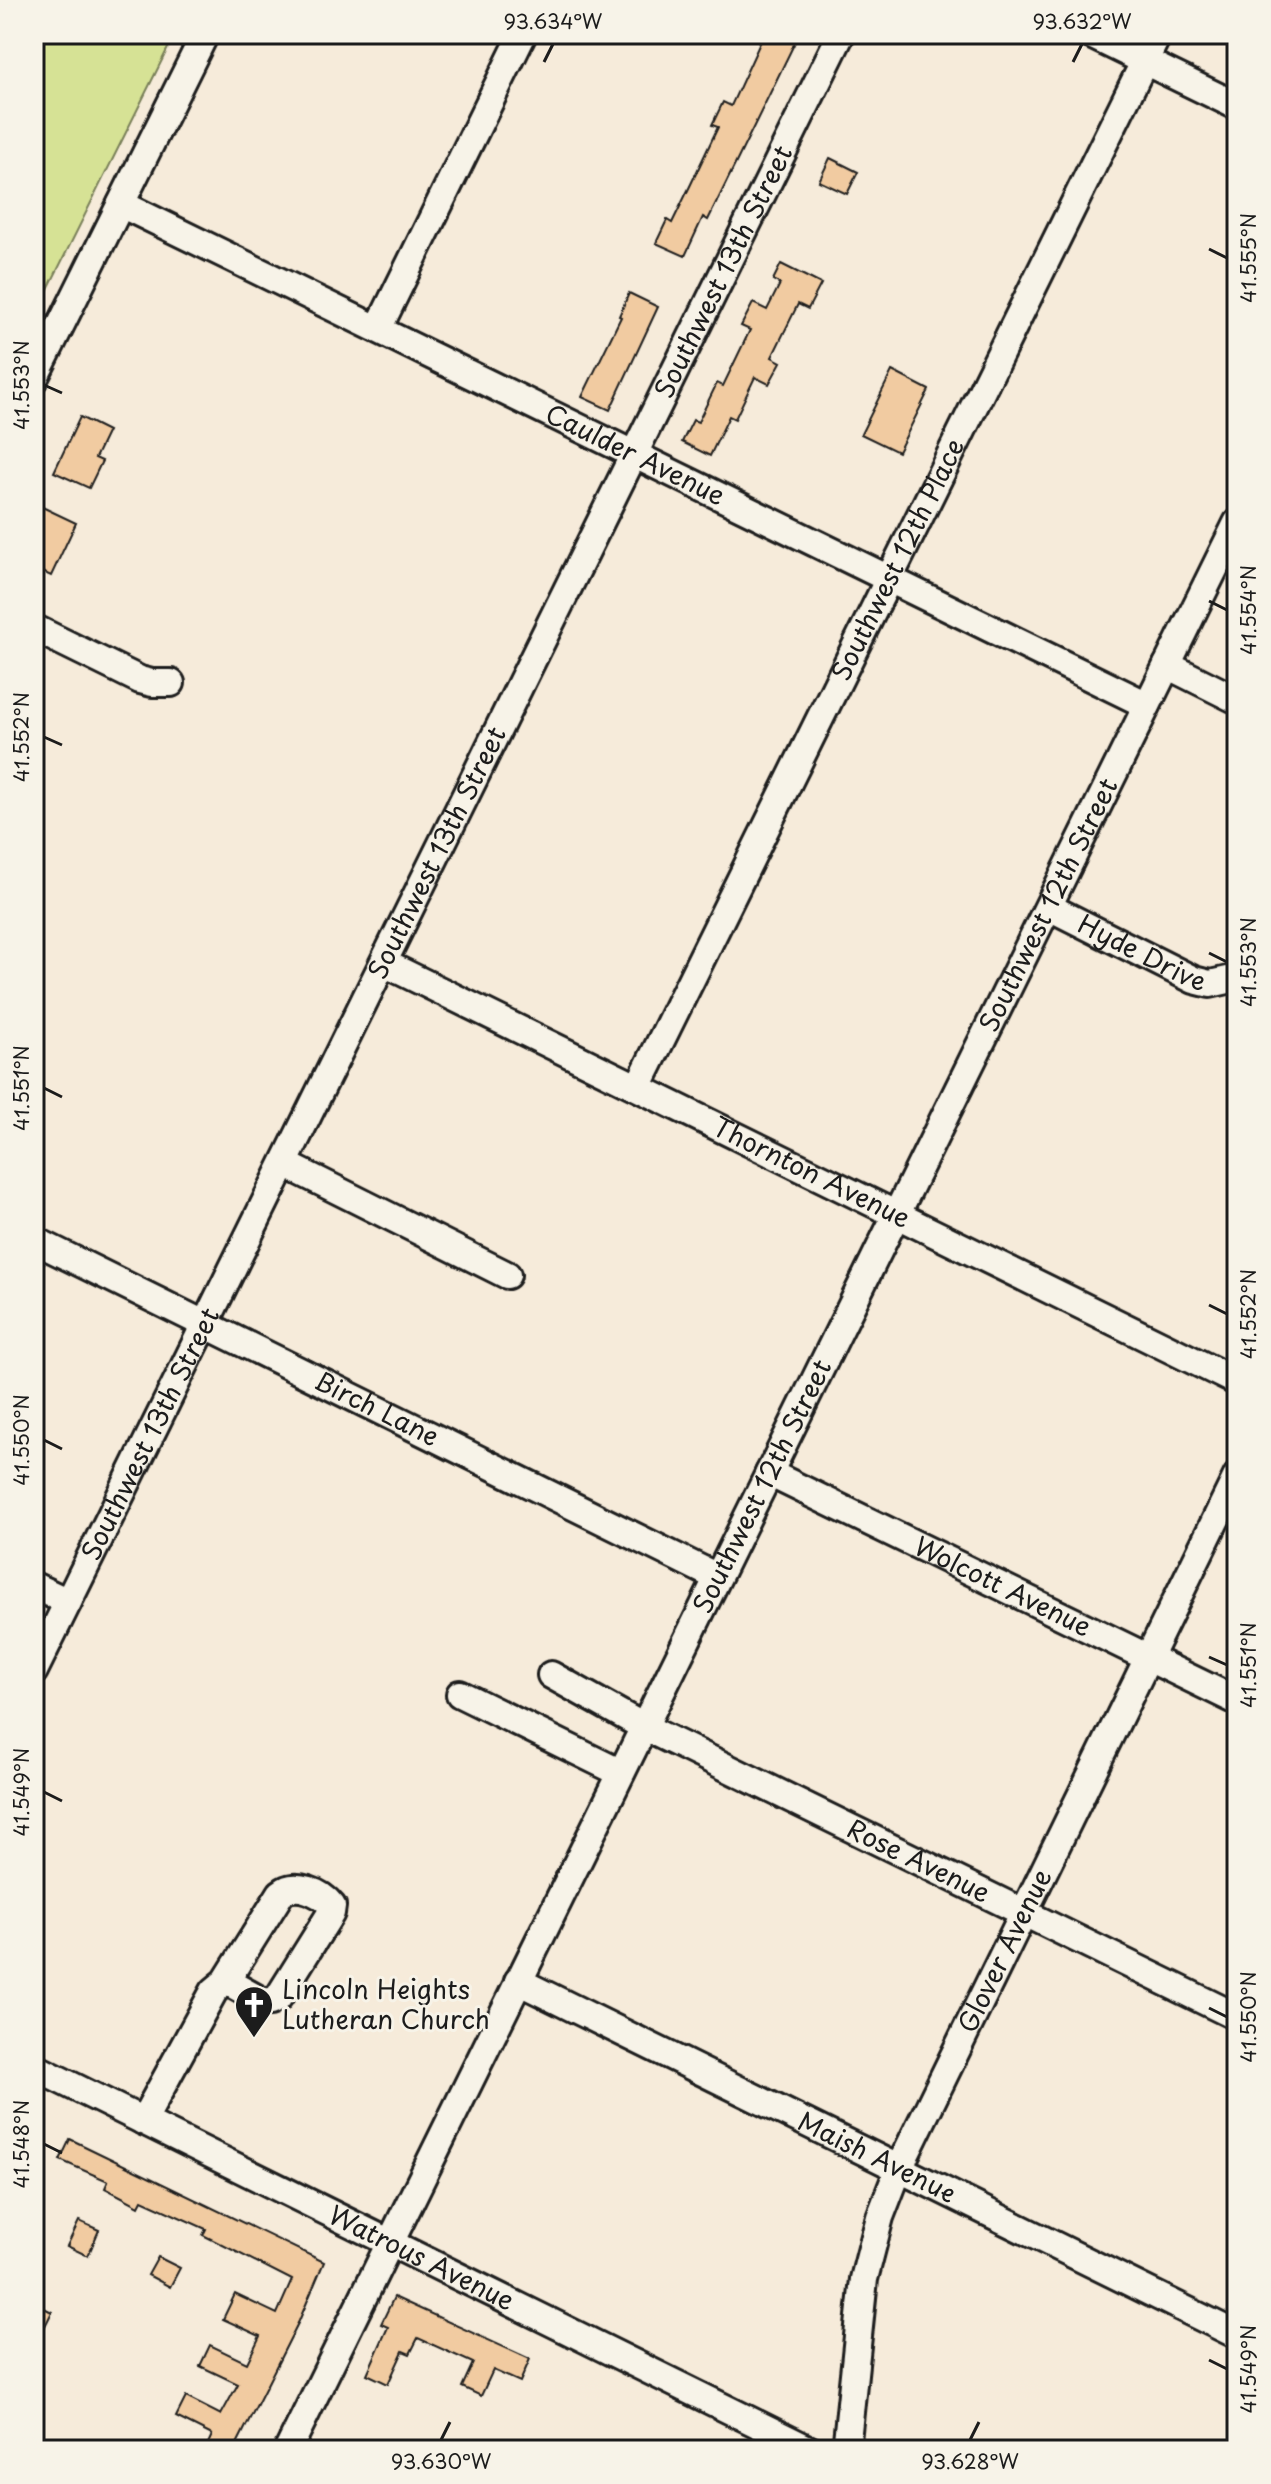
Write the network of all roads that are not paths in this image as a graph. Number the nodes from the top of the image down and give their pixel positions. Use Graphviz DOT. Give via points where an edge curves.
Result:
graph roads {
  1 [pos="205,34"];
  2 [pos="523,34"];
  3 [pos="841,34"];
  4 [pos="1089,34"];
  5 [pos="1158,34"];
  6 [pos="1145,61"];
  7 [pos="1237,106"];
  8 [pos="121,204"];
  9 [pos="378,329"];
  10 [pos="34,379"];
  11 [pos="634,454"];
  12 [pos="1237,523"];
  13 [pos="891,580"];
  14 [pos="34,628"];
  15 [pos="1167,665"];
  16 [pos="171,683"];
  17 [pos="1237,700"];
  18 [pos="1147,705"];
  19 [pos="1049,907"];
  20 [pos="384,963"];
  21 [pos="1237,978"];
  22 [pos="638,1087"];
  23 [pos="285,1164"];
  24 [pos="897,1214"];
  25 [pos="34,1240"];
  26 [pos="507,1275"];
  27 [pos="205,1326"];
  28 [pos="1237,1382"];
  29 [pos="769,1473"];
  30 [pos="1237,1476"];
  31 [pos="717,1577"];
  32 [pos="34,1586"];
  33 [pos="68,1602"];
  34 [pos="1150,1658"];
  35 [pos="34,1671"];
  36 [pos="551,1675"];
  37 [pos="460,1694"];
  38 [pos="1237,1701"];
  39 [pos="644,1727"];
  40 [pos="621,1773"];
  41 [pos="1024,1914"];
  42 [pos="226,1981"];
  43 [pos="518,1981"];
  44 [pos="1237,2017"];
  45 [pos="34,2067"];
  46 [pos="143,2121"];
  47 [pos="899,2168"];
  48 [pos="389,2243"];
  49 [pos="1237,2335"];
  50 [pos="288,2450"];
  51 [pos="810,2450"];
  52 [pos="846,2450"];
  1 -- 8 [label="street"];
  2 -- 9 [label="street"];
  3 -- 11 [label="street, Southwest 13th Street"];
  4 -- 6 [label="street"];
  5 -- 6 [label="street, Southwest 12th Place"];
  6 -- 7 [label="street"];
  6 -- 13 [label="street, Southwest 12th Place"];
  8 -- 9 [label="street, Caulder Avenue"];
  8 -- 10 [label="street"];
  9 -- 11 [label="street, Caulder Avenue"];
  11 -- 13 [label="street, Caulder Avenue"];
  11 -- 20 [label="street, Southwest 13th Street"];
  12 -- 15 [label="street, Southwest 12th Street"];
  13 -- 18 [label="street, Caulder Avenue"];
  13 -- 22 [label="street, Southwest 12th Place"];
  14 -- 16 [label="street" via="140,680"];
  15 -- 17 [label="street"];
  15 -- 18 [label="street, Southwest 12th Street"];
  18 -- 19 [label="street, Southwest 12th Street"];
  19 -- 21 [label="street, Hyde Drive" via="1194,980 1210,984"];
  19 -- 24 [label="street, Southwest 12th Street"];
  20 -- 22 [label="street, Thornton Avenue"];
  20 -- 23 [label="street, Southwest 13th Street"];
  22 -- 24 [label="street, Thornton Avenue"];
  23 -- 26 [label="street"];
  23 -- 27 [label="street, Southwest 13th Street"];
  24 -- 28 [label="street, Thornton Avenue"];
  24 -- 29 [label="street, Southwest 12th Street"];
  25 -- 27 [label="street, Birch Lane"];
  27 -- 31 [label="street, Birch Lane"];
  27 -- 33 [label="street, Southwest 13th Street"];
  29 -- 31 [label="street, Southwest 12th Street"];
  29 -- 34 [label="street, Wolcott Avenue"];
  30 -- 34 [label="street, Glover Avenue"];
  31 -- 39 [label="street, Southwest 12th Street"];
  32 -- 33 [label="street"];
  33 -- 35 [label="street, Southwest 13th Street"];
  34 -- 38 [label="street, Wolcott Avenue"];
  34 -- 41 [label="street, Glover Avenue"];
  36 -- 39 [label="street, Rose Avenue"];
  37 -- 40 [label="street"];
  39 -- 40 [label="street, Southwest 12th Street"];
  39 -- 41 [label="street, Rose Avenue"];
  40 -- 43 [label="street, Southwest 12th Street"];
  41 -- 44 [label="street, Rose Avenue"];
  41 -- 47 [label="street, Glover Avenue"];
  42 -- 42 [label="street" via="288,1887 297,1886 332,1906 278,1998 260,2000"];
  42 -- 46 [label="street" via="214,1991"];
  43 -- 47 [label="street, Maish Avenue"];
  43 -- 48 [label="street, Southwest 12th Street"];
  45 -- 46 [label="street, Watrous Avenue"];
  46 -- 48 [label="street, Watrous Avenue"];
  47 -- 49 [label="street, Maish Avenue"];
  47 -- 52 [label="street, Glover Avenue" via="864,2279"];
  48 -- 50 [label="street, Southwest 12th Street"];
  48 -- 51 [label="street, Watrous Avenue"];
}
